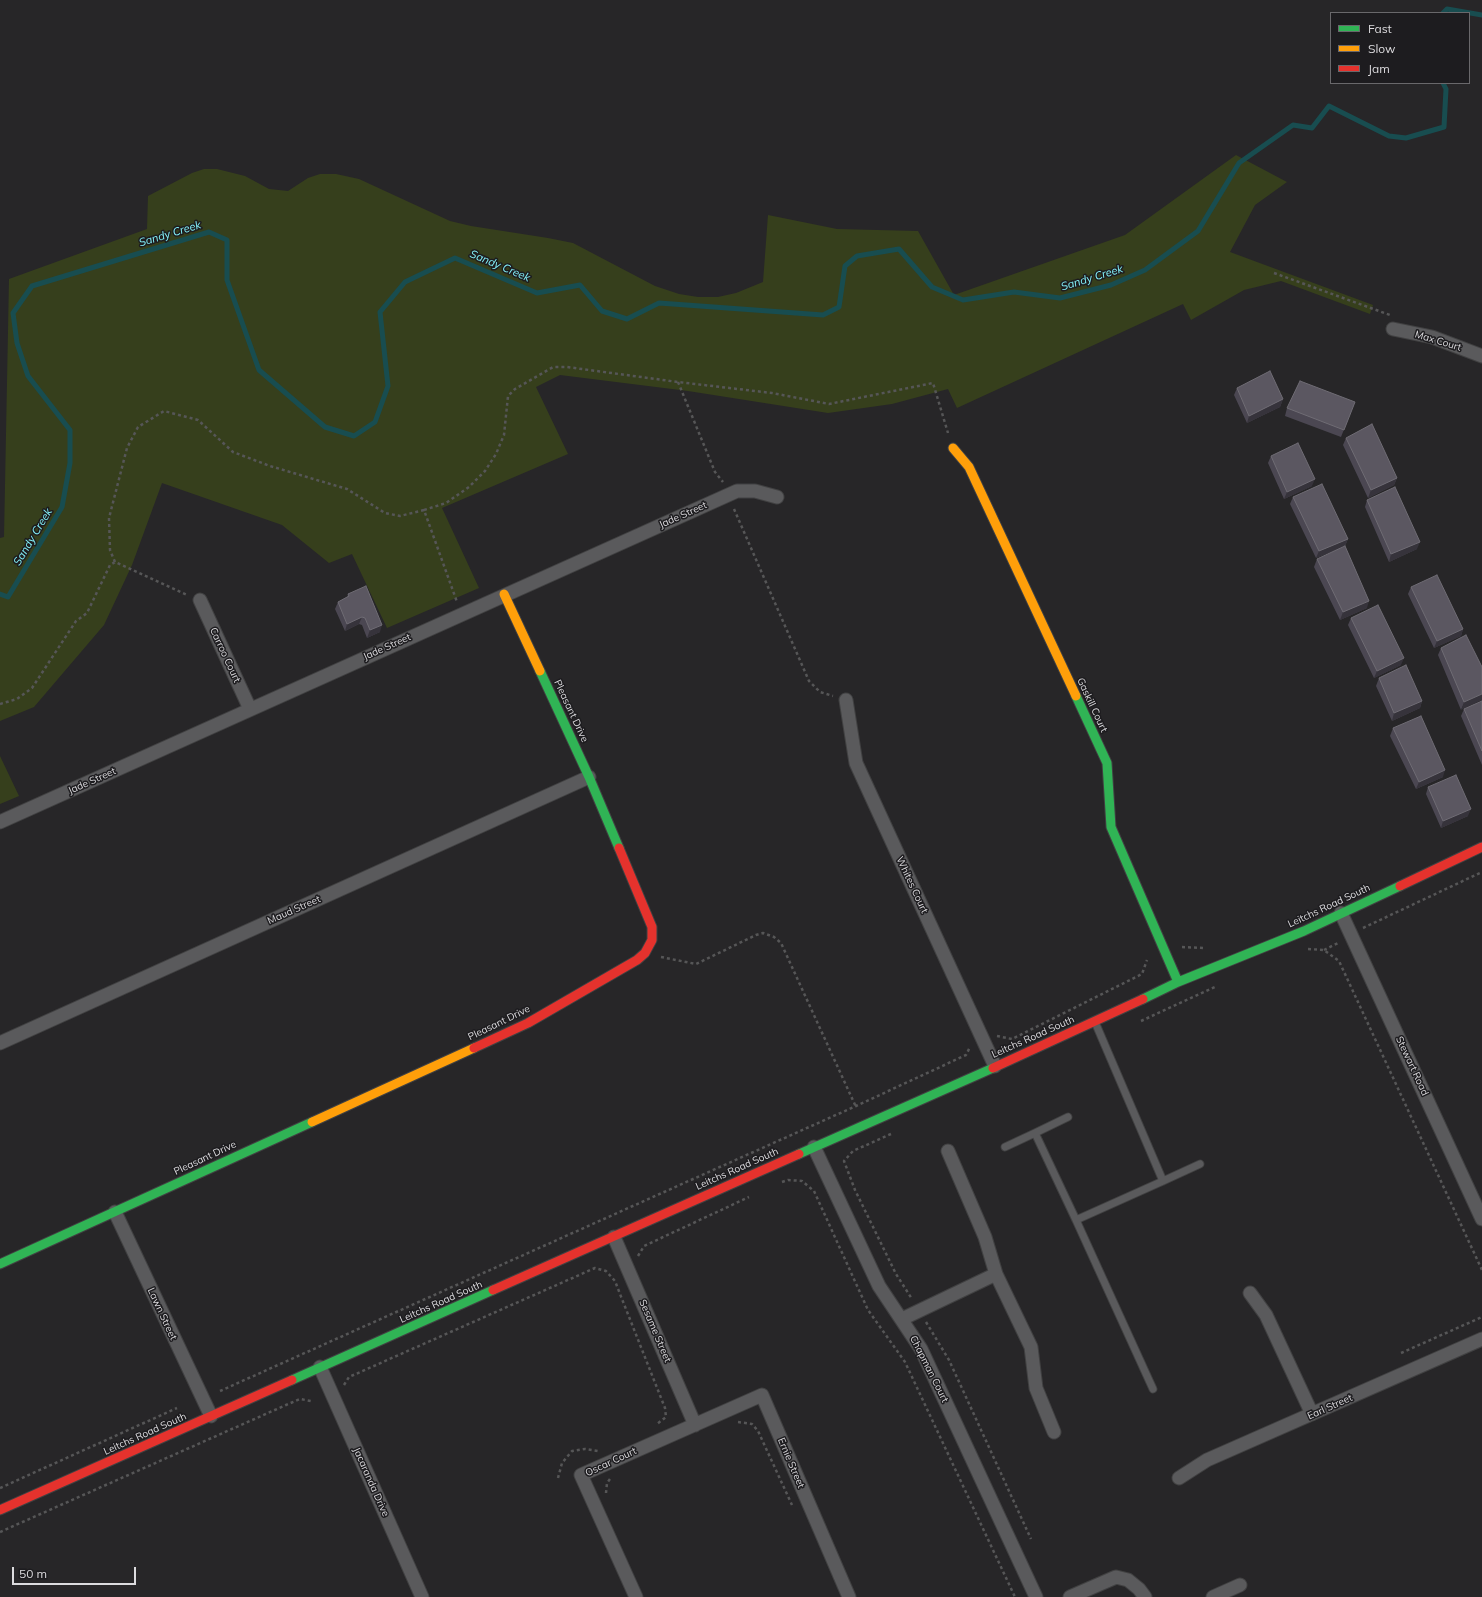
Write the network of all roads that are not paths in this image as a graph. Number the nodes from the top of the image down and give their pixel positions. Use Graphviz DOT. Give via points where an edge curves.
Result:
graph roads {
  1 [pos="1393,329"];
  2 [pos="1482,356"];
  3 [pos="953,448"];
  4 [pos="777,497"];
  5 [pos="504,594"];
  6 [pos="200,600"];
  7 [pos="846,700"];
  8 [pos="250,709"];
  9 [pos="589,778"];
  10 [pos="0,822"];
  11 [pos="1482,847"];
  12 [pos="1341,913"];
  13 [pos="1178,982"];
  14 [pos="1095,1022"];
  15 [pos="0,1043"];
  16 [pos="995,1066"];
  17 [pos="1068,1117"];
  18 [pos="1035,1133"];
  19 [pos="814,1147"];
  20 [pos="1005,1147"];
  21 [pos="948,1151"];
  22 [pos="1200,1164"];
  23 [pos="1162,1181"];
  24 [pos="114,1212"];
  25 [pos="1482,1219"];
  26 [pos="1076,1220"];
  27 [pos="614,1237"];
  28 [pos="0,1264"];
  29 [pos="996,1274"];
  30 [pos="1250,1293"];
  31 [pos="902,1319"];
  32 [pos="1482,1339"];
  33 [pos="320,1367"];
  34 [pos="1153,1389"];
  35 [pos="1312,1414"];
  36 [pos="211,1416"];
  37 [pos="695,1425"];
  38 [pos="1054,1432"];
  39 [pos="1179,1478"];
  40 [pos="0,1510"];
  41 [pos="1240,1584"];
  42 [pos="422,1597"];
  43 [pos="636,1597"];
  44 [pos="849,1597"];
  45 [pos="1036,1597"];
  46 [pos="1070,1597"];
  47 [pos="1145,1597"];
  48 [pos="1213,1597"];
  1 -- 2 [label="street, Max Court" via="1432,337"];
  3 -- 13 [label="street, Gaskill Court" via="969,467 1107,763 1111,827"];
  4 -- 5 [label="street, Jade Street" via="755,491 737,491"];
  5 -- 8 [label="street, Jade Street"];
  5 -- 9 [label="street, Pleasant Drive"];
  6 -- 8 [label="street, Carroo Court"];
  7 -- 16 [label="street, Whites Court" via="856,763"];
  8 -- 10 [label="street, Jade Street"];
  9 -- 15 [label="street, Maud Street"];
  9 -- 24 [label="street, Pleasant Drive" via="652,928 652,940 645,953 528,1023"];
  11 -- 12 [label="street, Leitchs Road South"];
  12 -- 13 [label="street, Leitchs Road South" via="1304,931"];
  12 -- 25 [label="street, Stewart Road"];
  13 -- 14 [label="street, Leitchs Road South"];
  14 -- 16 [label="street, Leitchs Road South"];
  14 -- 23 [label="lane"];
  16 -- 19 [label="street, Leitchs Road South"];
  17 -- 18 [label="lane"];
  18 -- 20 [label="lane"];
  18 -- 26 [label="lane"];
  19 -- 27 [label="street, Leitchs Road South"];
  19 -- 31 [label="street, Chapman Court" via="879,1286"];
  21 -- 29 [label="street" via="985,1237"];
  22 -- 23 [label="lane"];
  23 -- 26 [label="lane"];
  24 -- 28 [label="street, Pleasant Drive"];
  24 -- 36 [label="street, Lawn Street"];
  26 -- 34 [label="lane"];
  27 -- 33 [label="street, Leitchs Road South"];
  27 -- 37 [label="street, Sesame Street"];
  29 -- 31 [label="street"];
  29 -- 38 [label="street" via="1030,1347 1036,1388"];
  30 -- 35 [label="street" via="1266,1315"];
  31 -- 45 [label="street, Chapman Court" via="921,1349"];
  32 -- 35 [label="street, Earl Street"];
  33 -- 36 [label="street, Leitchs Road South"];
  33 -- 42 [label="street, Jacaranda Drive"];
  35 -- 39 [label="street, Earl Street" via="1207,1460"];
  36 -- 40 [label="street, Leitchs Road South"];
  37 -- 43 [label="street, Oscar Court" via="581,1475"];
  37 -- 44 [label="street, Ernie Street" via="762,1395"];
  41 -- 48 [label="street"];
  46 -- 47 [label="street" via="1116,1577 1128,1580"];
}
